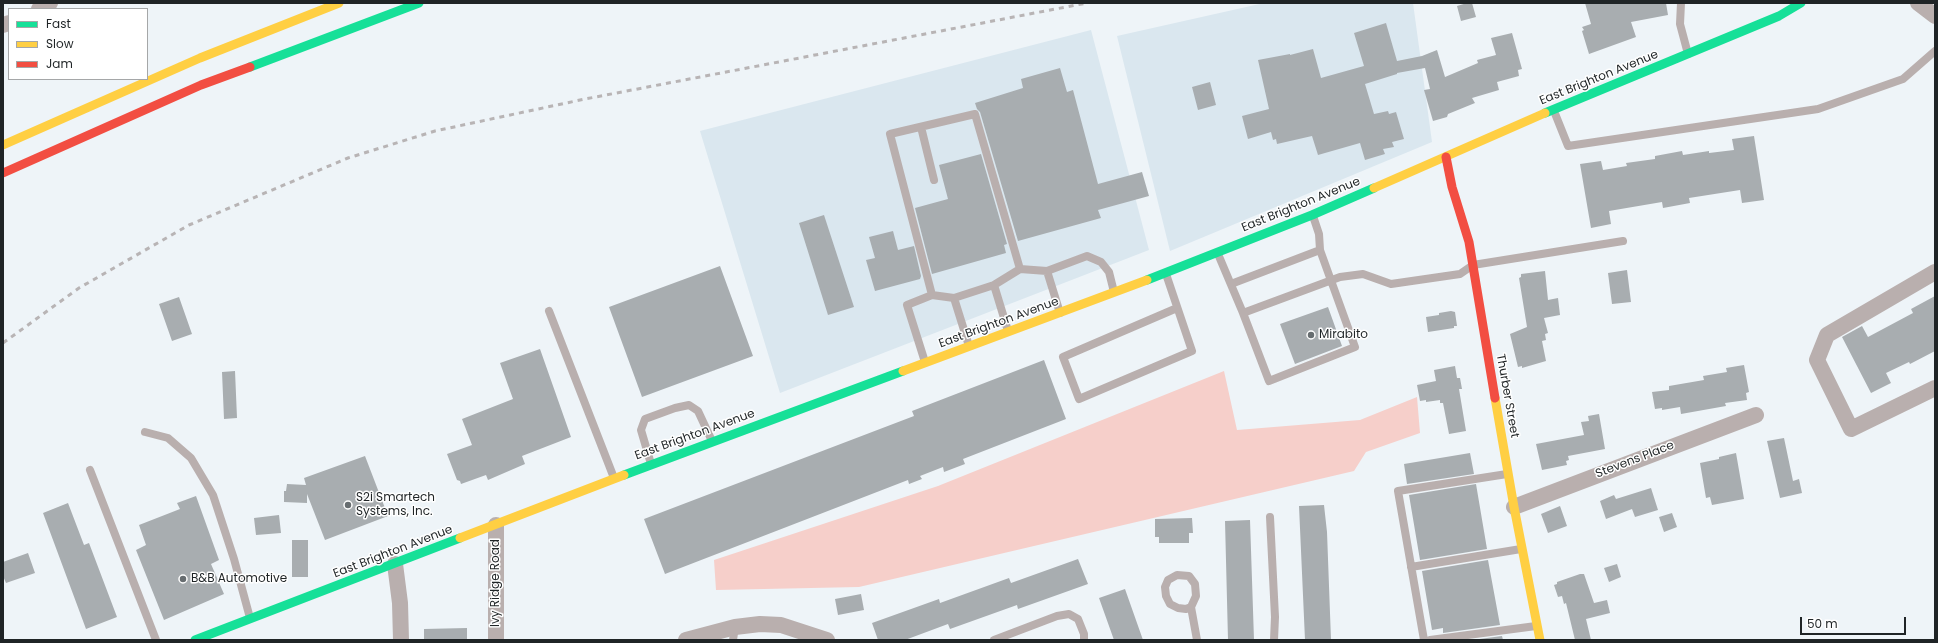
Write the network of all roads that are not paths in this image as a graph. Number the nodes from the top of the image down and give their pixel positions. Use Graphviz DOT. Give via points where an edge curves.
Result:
graph roads {
  1 [pos="50,3"];
  2 [pos="339,3"];
  3 [pos="419,3"];
  4 [pos="1680,3"];
  5 [pos="1801,3"];
  6 [pos="1918,3"];
  7 [pos="41,8"];
  8 [pos="1935,16"];
  9 [pos="1935,51"];
  10 [pos="1688,54"];
  11 [pos="1553,110"];
  12 [pos="47,126"];
  13 [pos="921,127"];
  14 [pos="3,137"];
  15 [pos="3,145"];
  16 [pos="1446,157"];
  17 [pos="3,173"];
  18 [pos="934,180"];
  19 [pos="1312,215"];
  20 [pos="1623,241"];
  21 [pos="1320,250"];
  22 [pos="1217,252"];
  23 [pos="1473,266"];
  24 [pos="1020,269"];
  25 [pos="1047,272"];
  26 [pos="1935,272"];
  27 [pos="1165,273"];
  28 [pos="1331,280"];
  29 [pos="1231,284"];
  30 [pos="994,285"];
  31 [pos="1115,293"];
  32 [pos="1268,294"];
  33 [pos="932,295"];
  34 [pos="954,298"];
  35 [pos="1272,302"];
  36 [pos="1177,308"];
  37 [pos="549,311"];
  38 [pos="1060,313"];
  39 [pos="1243,313"];
  40 [pos="1009,332"];
  41 [pos="969,347"];
  42 [pos="925,363"];
  43 [pos="1930,391"];
  44 [pos="1756,415"];
  45 [pos="144,432"];
  46 [pos="713,441"];
  47 [pos="651,464"];
  48 [pos="90,470"];
  49 [pos="1508,474"];
  50 [pos="614,478"];
  51 [pos="1514,507"];
  52 [pos="1270,517"];
  53 [pos="496,525"];
  54 [pos="1522,549"];
  55 [pos="395,564"];
  56 [pos="1411,567"];
  57 [pos="1191,607"];
  58 [pos="251,619"];
  59 [pos="1537,626"];
  60 [pos="734,633"];
  61 [pos="220,636"];
  62 [pos="156,640"];
  63 [pos="195,640"];
  64 [pos="400,640"];
  65 [pos="496,640"];
  66 [pos="686,640"];
  67 [pos="827,640"];
  68 [pos="994,640"];
  69 [pos="1084,640"];
  70 [pos="1197,640"];
  71 [pos="1274,640"];
  72 [pos="1424,640"];
  73 [pos="1430,640"];
  74 [pos="1540,640"];
  1 -- 7 [label="street"];
  2 -- 12 [label="main road" via="200,58"];
  3 -- 17 [label="main road" via="201,85"];
  4 -- 10 [label="lane" via="1680,24"];
  5 -- 10 [label="main road, East Brighton Avenue" via="1779,16"];
  6 -- 8 [label="street"];
  9 -- 11 [label="lane" via="1903,78 1818,108 1568,146"];
  10 -- 11 [label="main road, East Brighton Avenue"];
  11 -- 16 [label="main road, East Brighton Avenue"];
  12 -- 14 [label="main road"];
  12 -- 15 [label="main road"];
  13 -- 18 [label="lane"];
  13 -- 24 [label="lane" via="975,114"];
  13 -- 33 [label="lane" via="890,134"];
  16 -- 19 [label="main road, East Brighton Avenue"];
  16 -- 23 [label="main road, Thurber Street"];
  19 -- 21 [label="lane" via="1319,234"];
  19 -- 22 [label="main road, East Brighton Avenue"];
  20 -- 23 [label="lane"];
  21 -- 28 [label="lane"];
  21 -- 29 [label="lane" via="1295,264"];
  22 -- 27 [label="main road, East Brighton Avenue"];
  22 -- 29 [label="lane"];
  23 -- 28 [label="lane" via="1460,274 1390,284 1363,274"];
  23 -- 49 [label="main road, Thurber Street"];
  24 -- 25 [label="lane"];
  24 -- 30 [label="lane"];
  25 -- 31 [label="lane" via="1087,256 1101,262 1109,272"];
  25 -- 38 [label="lane"];
  26 -- 43 [label="street" via="1827,335 1817,360 1851,429"];
  27 -- 31 [label="main road, East Brighton Avenue"];
  27 -- 36 [label="lane"];
  28 -- 35 [label="lane" via="1285,293"];
  28 -- 39 [label="lane" via="1355,347 1269,381"];
  29 -- 39 [label="lane"];
  30 -- 34 [label="lane"];
  30 -- 40 [label="lane"];
  31 -- 38 [label="main road, East Brighton Avenue"];
  32 -- 35 [label="lane"];
  33 -- 34 [label="lane"];
  33 -- 42 [label="lane" via="907,305"];
  34 -- 41 [label="lane"];
  35 -- 39 [label="lane"];
  36 -- 36 [label="lane" via="1192,351 1079,399 1063,357"];
  37 -- 50 [label="lane"];
  38 -- 40 [label="main road, East Brighton Avenue"];
  40 -- 41 [label="main road, East Brighton Avenue"];
  41 -- 42 [label="main road, East Brighton Avenue"];
  42 -- 46 [label="main road, East Brighton Avenue"];
  44 -- 51 [label="street, Stevens Place"];
  45 -- 58 [label="lane" via="168,438 191,458 213,495"];
  46 -- 47 [label="main road, East Brighton Avenue"];
  46 -- 47 [label="lane" via="698,411 689,405 645,419 641,430"];
  47 -- 50 [label="main road, East Brighton Avenue"];
  48 -- 62 [label="lane"];
  49 -- 51 [label="main road, Thurber Street"];
  49 -- 56 [label="lane" via="1398,491"];
  50 -- 53 [label="main road, East Brighton Avenue"];
  51 -- 54 [label="main road, Thurber Street"];
  52 -- 71 [label="lane"];
  53 -- 55 [label="main road, East Brighton Avenue"];
  53 -- 65 [label="street, Ivy Ridge Road"];
  54 -- 56 [label="lane"];
  54 -- 59 [label="main road, Thurber Street"];
  55 -- 58 [label="main road, East Brighton Avenue"];
  55 -- 64 [label="street" via="400,603"];
  56 -- 72 [label="lane"];
  57 -- 57 [label="lane" via="1196,596 1195,584 1189,576 1177,575 1168,580 1166,596 1170,604 1178,608"];
  57 -- 70 [label="lane"];
  58 -- 61 [label="main road, East Brighton Avenue"];
  59 -- 73 [label="lane"];
  59 -- 74 [label="main road, Thurber Street"];
  60 -- 66 [label="street"];
  60 -- 67 [label="street" via="760,624 781,625"];
  61 -- 63 [label="main road, East Brighton Avenue"];
  68 -- 69 [label="lane" via="1057,616 1069,614 1078,619"];
}
